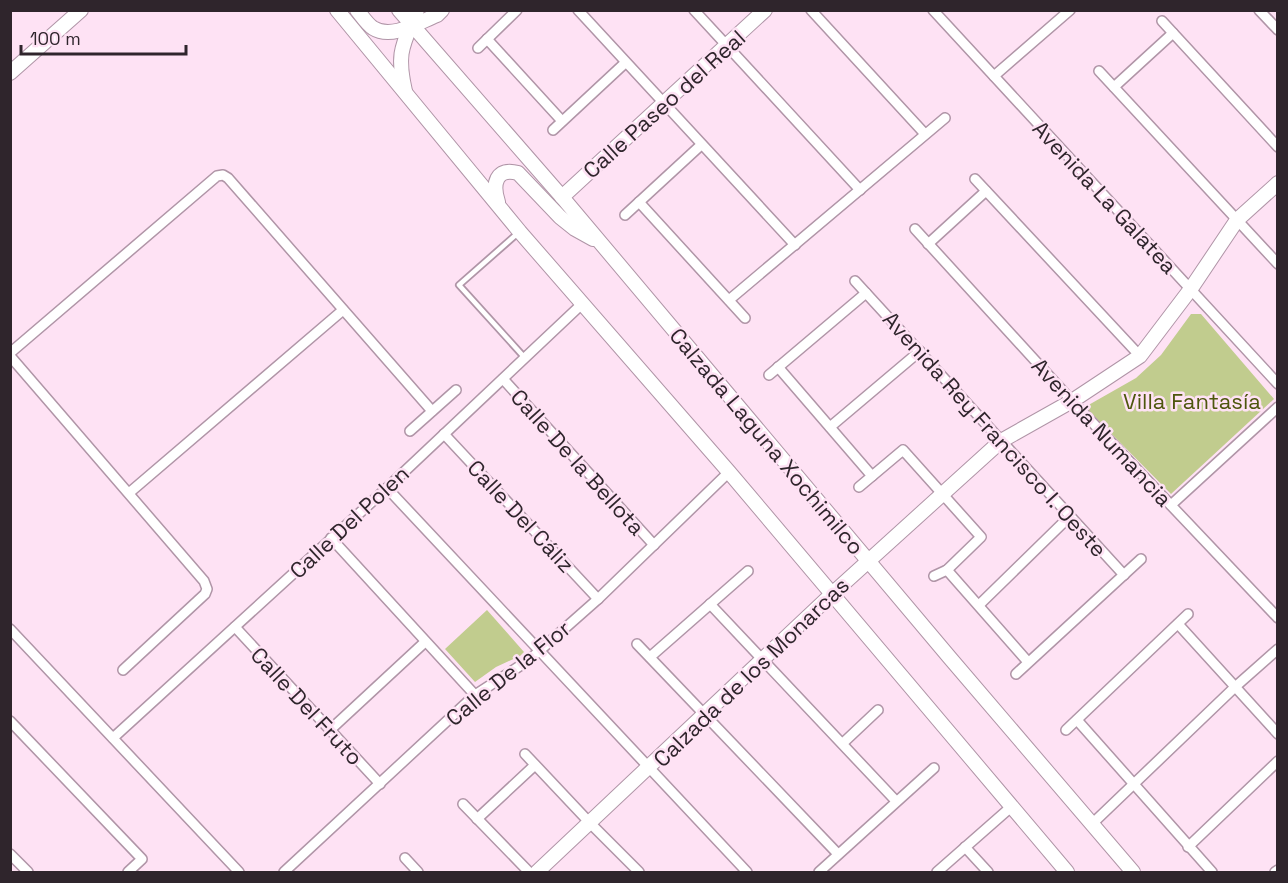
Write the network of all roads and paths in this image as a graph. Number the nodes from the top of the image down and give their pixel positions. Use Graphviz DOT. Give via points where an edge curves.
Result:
graph roads {
  1 [pos="81,10"];
  2 [pos="337,10"];
  3 [pos="357,10"];
  4 [pos="399,10"];
  5 [pos="417,10"];
  6 [pos="442,10"];
  7 [pos="517,10"];
  8 [pos="578,10"];
  9 [pos="694,10"];
  10 [pos="765,10"];
  11 [pos="811,10"];
  12 [pos="933,10"];
  13 [pos="1070,10"];
  14 [pos="1259,10"];
  15 [pos="1058,14"];
  16 [pos="1161,21"];
  17 [pos="412,25"];
  18 [pos="1278,30"];
  19 [pos="1173,33"];
  20 [pos="488,39"];
  21 [pos="727,46"];
  22 [pos="478,48"];
  23 [pos="625,63"];
  24 [pos="12,71"];
  25 [pos="1100,71"];
  26 [pos="994,76"];
  27 [pos="1114,87"];
  28 [pos="407,96"];
  29 [pos="663,104"];
  30 [pos="945,118"];
  31 [pos="562,122"];
  32 [pos="553,130"];
  33 [pos="925,134"];
  34 [pos="701,145"];
  35 [pos="1278,147"];
  36 [pos="975,179"];
  37 [pos="1278,183"];
  38 [pos="860,190"];
  39 [pos="986,191"];
  40 [pos="562,197"];
  41 [pos="639,202"];
  42 [pos="500,207"];
  43 [pos="625,215"];
  44 [pos="1237,220"];
  45 [pos="915,229"];
  46 [pos="520,232"];
  47 [pos="600,243"];
  48 [pos="928,244"];
  49 [pos="795,245"];
  50 [pos="1278,264"];
  51 [pos="855,281"];
  52 [pos="1190,290"];
  53 [pos="866,293"];
  54 [pos="729,300"];
  55 [pos="583,303"];
  56 [pos="343,309"];
  57 [pos="745,318"];
  58 [pos="920,351"];
  59 [pos="10,355"];
  60 [pos="1140,356"];
  61 [pos="525,358"];
  62 [pos="778,367"];
  63 [pos="769,375"];
  64 [pos="502,379"];
  65 [pos="1278,384"];
  66 [pos="456,390"];
  67 [pos="1072,401"];
  68 [pos="1278,407"];
  69 [pos="432,411"];
  70 [pos="830,427"];
  71 [pos="410,431"];
  72 [pos="444,434"];
  73 [pos="1001,441"];
  74 [pos="729,472"];
  75 [pos="872,476"];
  76 [pos="859,487"];
  77 [pos="387,488"];
  78 [pos="129,493"];
  79 [pos="941,494"];
  80 [pos="1171,505"];
  81 [pos="1070,516"];
  82 [pos="331,538"];
  83 [pos="654,545"];
  84 [pos="1140,559"];
  85 [pos="868,562"];
  86 [pos="947,570"];
  87 [pos="748,572"];
  88 [pos="1124,575"];
  89 [pos="934,576"];
  90 [pos="832,594"];
  91 [pos="598,599"];
  92 [pos="710,604"];
  93 [pos="979,605"];
  94 [pos="1188,614"];
  95 [pos="1278,618"];
  96 [pos="1178,624"];
  97 [pos="235,627"];
  98 [pos="10,629"];
  99 [pos="426,642"];
  100 [pos="637,644"];
  101 [pos="1278,649"];
  102 [pos="538,652"];
  103 [pos="650,657"];
  104 [pos="763,659"];
  105 [pos="1029,662"];
  106 [pos="123,670"];
  107 [pos="1016,674"];
  108 [pos="1235,687"];
  109 [pos="475,695"];
  110 [pos="879,710"];
  111 [pos="704,715"];
  112 [pos="1077,720"];
  113 [pos="10,721"];
  114 [pos="330,730"];
  115 [pos="1066,730"];
  116 [pos="1278,734"];
  117 [pos="113,738"];
  118 [pos="843,743"];
  119 [pos="525,754"];
  120 [pos="1278,761"];
  121 [pos="535,765"];
  122 [pos="934,768"];
  123 [pos="649,769"];
  124 [pos="380,784"];
  125 [pos="1133,785"];
  126 [pos="896,801"];
  127 [pos="463,804"];
  128 [pos="1011,807"];
  129 [pos="477,819"];
  130 [pos="590,823"];
  131 [pos="1092,824"];
  132 [pos="965,847"];
  133 [pos="1188,847"];
  134 [pos="10,854"];
  135 [pos="838,854"];
  136 [pos="405,858"];
  137 [pos="418,872"];
  138 [pos="28,873"];
  139 [pos="128,873"];
  140 [pos="239,873"];
  141 [pos="284,873"];
  142 [pos="529,873"];
  143 [pos="537,873"];
  144 [pos="639,873"];
  145 [pos="747,873"];
  146 [pos="819,873"];
  147 [pos="937,873"];
  148 [pos="988,873"];
  149 [pos="1067,873"];
  150 [pos="1133,873"];
  151 [pos="1212,873"];
  1 -- 24 [label="main road"];
  2 -- 28 [label="main road"];
  3 -- 17 [label="main road" via="372,28 383,33"];
  4 -- 17 [label="main road, Calzada Laguna Xochimilco"];
  5 -- 17 [label="main road"];
  6 -- 17 [label="main road"];
  7 -- 20 [label="street"];
  8 -- 23 [label="street"];
  9 -- 21 [label="street"];
  10 -- 21 [label="main road, Calle Paseo del Real"];
  11 -- 33 [label="street"];
  12 -- 26 [label="street, Avenida La Galatea"];
  13 -- 15 [label="street"];
  14 -- 18 [label="street"];
  15 -- 26 [label="street"];
  16 -- 19 [label="street"];
  17 -- 28 [label="main road" via="400,64"];
  17 -- 40 [label="main road, Calzada Laguna Xochimilco"];
  19 -- 27 [label="street"];
  19 -- 35 [label="street"];
  20 -- 22 [label="street"];
  20 -- 31 [label="street"];
  21 -- 29 [label="main road, Calle Paseo del Real"];
  21 -- 38 [label="street"];
  23 -- 29 [label="street"];
  23 -- 31 [label="street"];
  25 -- 27 [label="street"];
  26 -- 52 [label="street, Avenida La Galatea"];
  27 -- 44 [label="street"];
  28 -- 42 [label="main road"];
  29 -- 34 [label="street"];
  29 -- 40 [label="main road, Calle Paseo del Real"];
  30 -- 33 [label="street"];
  31 -- 32 [label="street"];
  33 -- 38 [label="street"];
  34 -- 41 [label="street"];
  34 -- 49 [label="street"];
  36 -- 39 [label="street"];
  37 -- 44 [label="main road, Calzada de los Monarcas"];
  38 -- 49 [label="street"];
  39 -- 48 [label="street"];
  39 -- 60 [label="street"];
  40 -- 47 [label="main road, Calzada Laguna Xochimilco"];
  41 -- 43 [label="street"];
  41 -- 54 [label="street"];
  42 -- 46 [label="main road"];
  42 -- 47 [label="main road" via="495,181 501,174 518,173 560,217"];
  44 -- 50 [label="street"];
  44 -- 52 [label="main road, Calzada de los Monarcas"];
  45 -- 48 [label="street, Avenida Numancia"];
  46 -- 55 [label="main road"];
  46 -- 61 [label="lane" via="459,285"];
  47 -- 85 [label="main road, Calzada Laguna Xochimilco"];
  48 -- 67 [label="street, Avenida Numancia"];
  49 -- 54 [label="street"];
  51 -- 53 [label="street, Avenida Rey Francisco I. Oeste"];
  52 -- 60 [label="main road, Calzada de los Monarcas"];
  52 -- 65 [label="street, Avenida La Galatea"];
  53 -- 58 [label="street, Avenida Rey Francisco I. Oeste"];
  53 -- 62 [label="street"];
  54 -- 57 [label="street"];
  55 -- 61 [label="street, Calle Del Polen"];
  55 -- 74 [label="main road"];
  56 -- 59 [label="street" via="228,178 217,176"];
  56 -- 69 [label="street"];
  56 -- 78 [label="street"];
  58 -- 70 [label="street"];
  58 -- 73 [label="street, Avenida Rey Francisco I. Oeste"];
  59 -- 78 [label="street"];
  60 -- 67 [label="main road, Calzada de los Monarcas"];
  61 -- 64 [label="street, Calle Del Polen"];
  62 -- 63 [label="street"];
  62 -- 70 [label="street"];
  64 -- 72 [label="street, Calle Del Polen"];
  64 -- 83 [label="street, Calle De la Bellota"];
  66 -- 69 [label="street"];
  67 -- 73 [label="main road, Calzada de los Monarcas"];
  67 -- 80 [label="street, Avenida Numancia"];
  68 -- 80 [label="street"];
  69 -- 71 [label="street"];
  70 -- 75 [label="street"];
  72 -- 77 [label="street, Calle Del Polen"];
  72 -- 91 [label="street, Calle Del Cáliz"];
  73 -- 79 [label="main road, Calzada de los Monarcas"];
  73 -- 81 [label="street, Avenida Rey Francisco I. Oeste"];
  74 -- 83 [label="street, Calle De la Flor"];
  74 -- 90 [label="main road"];
  75 -- 76 [label="street"];
  75 -- 79 [label="street" via="903,450"];
  77 -- 82 [label="street, Calle Del Polen"];
  77 -- 102 [label="street"];
  78 -- 106 [label="street" via="207,589"];
  79 -- 85 [label="main road, Calzada de los Monarcas"];
  79 -- 86 [label="street" via="981,537"];
  80 -- 95 [label="street, Avenida Numancia"];
  81 -- 88 [label="street, Avenida Rey Francisco I. Oeste"];
  81 -- 93 [label="street"];
  82 -- 97 [label="street, Calle Del Polen"];
  82 -- 99 [label="street"];
  83 -- 91 [label="street, Calle De la Flor"];
  84 -- 88 [label="street"];
  85 -- 90 [label="main road, Calzada de los Monarcas"];
  85 -- 131 [label="main road, Calzada Laguna Xochimilco"];
  86 -- 89 [label="street"];
  86 -- 93 [label="street"];
  87 -- 92 [label="street"];
  88 -- 105 [label="street"];
  90 -- 104 [label="main road, Calzada de los Monarcas"];
  90 -- 128 [label="main road"];
  91 -- 102 [label="street, Calle De la Flor"];
  92 -- 103 [label="street"];
  92 -- 104 [label="street"];
  93 -- 105 [label="street"];
  94 -- 96 [label="street"];
  96 -- 108 [label="street"];
  96 -- 112 [label="street"];
  97 -- 114 [label="street, Calle Del Fruto"];
  97 -- 117 [label="street, Calle Del Polen"];
  98 -- 117 [label="street"];
  99 -- 109 [label="street"];
  99 -- 114 [label="street"];
  100 -- 103 [label="street"];
  101 -- 108 [label="street"];
  102 -- 109 [label="street, Calle De la Flor"];
  102 -- 123 [label="street"];
  103 -- 111 [label="street"];
  104 -- 111 [label="main road, Calzada de los Monarcas"];
  104 -- 118 [label="street"];
  105 -- 107 [label="street"];
  108 -- 116 [label="street"];
  108 -- 125 [label="street"];
  109 -- 124 [label="street, Calle De la Flor"];
  110 -- 118 [label="street"];
  111 -- 123 [label="main road, Calzada de los Monarcas"];
  111 -- 135 [label="street"];
  112 -- 115 [label="street"];
  112 -- 125 [label="street"];
  113 -- 139 [label="street" via="142,859"];
  114 -- 124 [label="street, Calle Del Fruto"];
  117 -- 140 [label="street"];
  118 -- 126 [label="street"];
  119 -- 121 [label="street"];
  120 -- 133 [label="street"];
  121 -- 129 [label="street"];
  121 -- 130 [label="street"];
  122 -- 126 [label="street"];
  123 -- 130 [label="main road, Calzada de los Monarcas"];
  123 -- 145 [label="street"];
  124 -- 141 [label="street, Calle De la Flor"];
  125 -- 131 [label="street"];
  125 -- 133 [label="street"];
  126 -- 135 [label="street"];
  127 -- 129 [label="street"];
  128 -- 132 [label="street"];
  128 -- 149 [label="main road"];
  129 -- 142 [label="street"];
  130 -- 143 [label="main road, Calzada de los Monarcas"];
  130 -- 144 [label="street"];
  131 -- 150 [label="main road, Calzada Laguna Xochimilco"];
  132 -- 147 [label="street"];
  132 -- 148 [label="street"];
  133 -- 151 [label="street"];
  134 -- 138 [label="street"];
  135 -- 146 [label="street"];
  136 -- 137 [label="street"];
}
